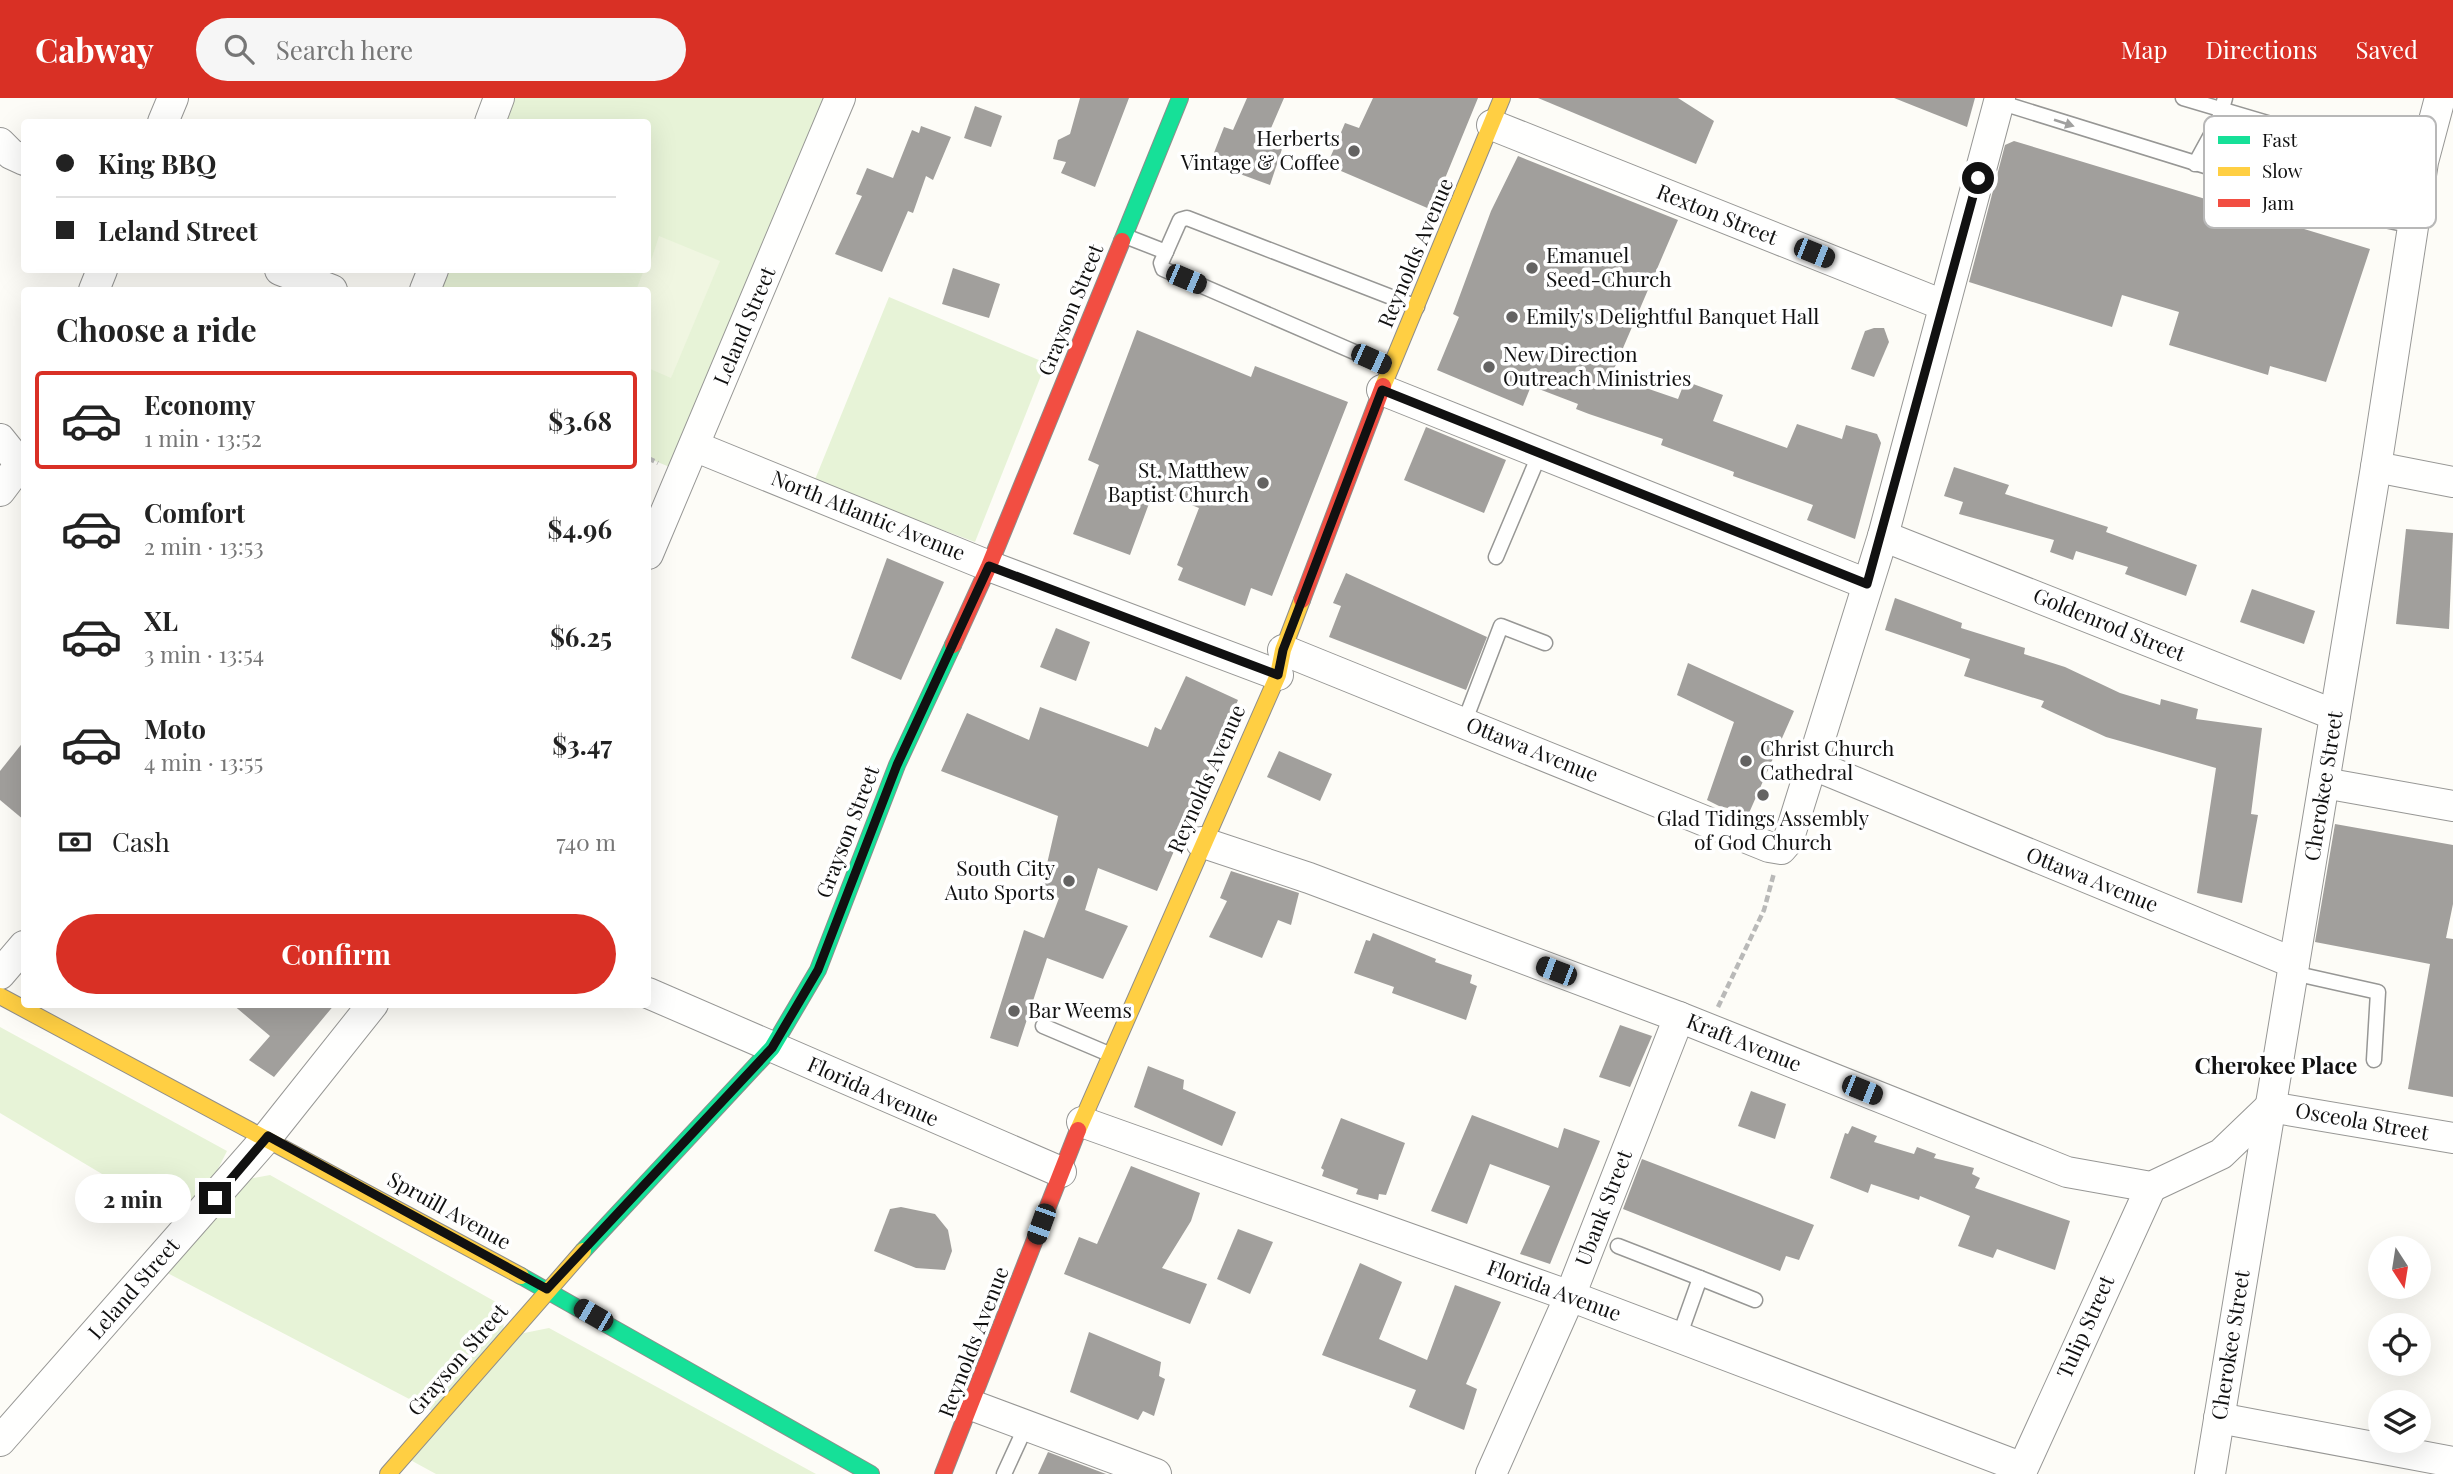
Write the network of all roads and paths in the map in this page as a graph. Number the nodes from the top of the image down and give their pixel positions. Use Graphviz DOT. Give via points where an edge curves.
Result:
graph roads {
  1 [pos="173,98"];
  2 [pos="499,98"];
  3 [pos="840,98"];
  4 [pos="1180,98"];
  5 [pos="2183,98"];
  6 [pos="2440,98"];
  7 [pos="1999,100"];
  8 [pos="2223,104"];
  9 [pos="1497,112"];
  10 [pos="2259,116"];
  11 [pos="2435,116"];
  12 [pos="164,119"];
  13 [pos="491,119"];
  14 [pos="0,143"];
  15 [pos="2204,145"];
  16 [pos="21,159"];
  17 [pos="2195,164"];
  18 [pos="2204,167"];
  19 [pos="2413,228"];
  20 [pos="1124,235"];
  21 [pos="1166,252"];
  22 [pos="288,273"];
  23 [pos="324,287"];
  24 [pos="1942,304"];
  25 [pos="1418,307"];
  26 [pos="1386,379"];
  27 [pos="0,439"];
  28 [pos="694,446"];
  29 [pos="1540,453"];
  30 [pos="21,461"];
  31 [pos="21,467"];
  32 [pos="2376,467"];
  33 [pos="2453,482"];
  34 [pos="0,491"];
  35 [pos="1883,536"];
  36 [pos="651,547"];
  37 [pos="1496,557"];
  38 [pos="989,566"];
  39 [pos="1867,584"];
  40 [pos="1545,643"];
  41 [pos="1280,663"];
  42 [pos="2335,715"];
  43 [pos="1464,723"];
  44 [pos="1811,764"];
  45 [pos="2324,783"];
  46 [pos="2453,806"];
  47 [pos="1201,842"];
  48 [pos="1781,849"];
  49 [pos="21,950"];
  50 [pos="2293,968"];
  51 [pos="0,974"];
  52 [pos="651,994"];
  53 [pos="0,996"];
  54 [pos="21,1007"];
  55 [pos="23,1008"];
  56 [pos="370,1008"];
  57 [pos="1679,1017"];
  58 [pos="1043,1026"];
  59 [pos="1708,1029"];
  60 [pos="772,1048"];
  61 [pos="1111,1054"];
  62 [pos="2374,1060"];
  63 [pos="2270,1107"];
  64 [pos="1082,1122"];
  65 [pos="268,1136"];
  66 [pos="2453,1138"];
  67 [pos="1060,1172"];
  68 [pos="2151,1187"];
  69 [pos="1618,1246"];
  70 [pos="1700,1278"];
  71 [pos="547,1289"];
  72 [pos="1570,1296"];
  73 [pos="1755,1300"];
  74 [pos="1679,1337"];
  75 [pos="974,1406"];
  76 [pos="2219,1418"];
  77 [pos="1026,1426"];
  78 [pos="0,1441"];
  79 [pos="2453,1462"];
  80 [pos="2023,1468"];
  81 [pos="1125,1469"];
  82 [pos="388,1474"];
  83 [pos="871,1474"];
  84 [pos="943,1474"];
  85 [pos="1004,1474"];
  86 [pos="1156,1474"];
  87 [pos="1491,1474"];
  88 [pos="2210,1474"];
  1 -- 12 [label="street"];
  2 -- 13 [label="street"];
  3 -- 28 [label="street, Leland Street"];
  4 -- 20 [label="street, Grayson Street"];
  5 -- 8 [label="lane"];
  6 -- 11 [label="street, Cherokee Street"];
  7 -- 17 [label="lane, one-way"];
  7 -- 24 [label="street"];
  8 -- 10 [label="lane"];
  9 -- 24 [label="street, Rexton Street"];
  9 -- 25 [label="street, Reynolds Avenue"];
  14 -- 16 [label="street"];
  15 -- 17 [label="lane"];
  17 -- 18 [label="lane"];
  19 -- 32 [label="street, Cherokee Street"];
  20 -- 21 [label="lane"];
  20 -- 38 [label="street, Grayson Street"];
  21 -- 25 [label="lane" via="1180,220 1187,218"];
  21 -- 26 [label="lane" via="1163,269"];
  22 -- 23 [label="street"];
  24 -- 35 [label="street"];
  25 -- 26 [label="street, Reynolds Avenue"];
  26 -- 29 [label="street"];
  26 -- 41 [label="street, Reynolds Avenue"];
  27 -- 30 [label="street"];
  28 -- 36 [label="street, Leland Street"];
  28 -- 38 [label="street, North Atlantic Avenue"];
  29 -- 37 [label="lane"];
  29 -- 39 [label="street"];
  31 -- 34 [label="street"];
  32 -- 33 [label="street"];
  32 -- 42 [label="street, Cherokee Street"];
  35 -- 39 [label="street"];
  35 -- 42 [label="street, Goldenrod Street"];
  38 -- 41 [label="street, North Atlantic Avenue"];
  38 -- 60 [label="street, Grayson Street" via="897,765 818,970"];
  39 -- 44 [label="street"];
  40 -- 43 [label="lane" via="1501,626"];
  41 -- 43 [label="street, Ottawa Avenue"];
  41 -- 47 [label="street, Reynolds Avenue"];
  42 -- 45 [label="street, Cherokee Street"];
  43 -- 48 [label="street, Ottawa Avenue"];
  44 -- 48 [label="street" via="1788,841"];
  44 -- 50 [label="street, Ottawa Avenue"];
  45 -- 46 [label="street"];
  45 -- 50 [label="street, Cherokee Street"];
  47 -- 57 [label="street, Kraft Avenue"];
  47 -- 61 [label="street, Reynolds Avenue"];
  48 -- 59 [label="path" via="1764,910"];
  49 -- 51 [label="street"];
  50 -- 62 [label="lane" via="2378,992"];
  50 -- 63 [label="street, Cherokee Street"];
  52 -- 60 [label="street, Florida Avenue"];
  53 -- 54 [label="street, Spruill Avenue"];
  55 -- 65 [label="street, Spruill Avenue"];
  56 -- 65 [label="street, Leland Street"];
  57 -- 59 [label="street, Kraft Avenue"];
  57 -- 72 [label="street, Ubank Street"];
  58 -- 61 [label="lane"];
  59 -- 68 [label="street, Kraft Avenue" via="2067,1172"];
  60 -- 67 [label="street, Florida Avenue"];
  60 -- 71 [label="street, Grayson Street"];
  61 -- 64 [label="street, Reynolds Avenue"];
  63 -- 66 [label="street, Osceola Street"];
  63 -- 68 [label="street" via="2221,1154"];
  63 -- 76 [label="street, Cherokee Street"];
  64 -- 67 [label="street, Reynolds Avenue"];
  64 -- 72 [label="street, Florida Avenue"];
  65 -- 71 [label="street, Spruill Avenue"];
  65 -- 78 [label="street, Leland Street"];
  67 -- 75 [label="street, Reynolds Avenue"];
  68 -- 80 [label="street, Tulip Street"];
  69 -- 70 [label="lane"];
  70 -- 73 [label="lane"];
  70 -- 74 [label="lane"];
  71 -- 82 [label="street, Grayson Street"];
  71 -- 83 [label="street, Spruill Avenue"];
  72 -- 74 [label="street, Florida Avenue"];
  72 -- 87 [label="street, Ubank Street"];
  74 -- 80 [label="street, Florida Avenue"];
  75 -- 77 [label="street"];
  75 -- 84 [label="street, Reynolds Avenue"];
  76 -- 79 [label="street"];
  76 -- 88 [label="street, Cherokee Street"];
  77 -- 81 [label="street"];
  77 -- 85 [label="lane"];
  81 -- 86 [label="street"];
}
